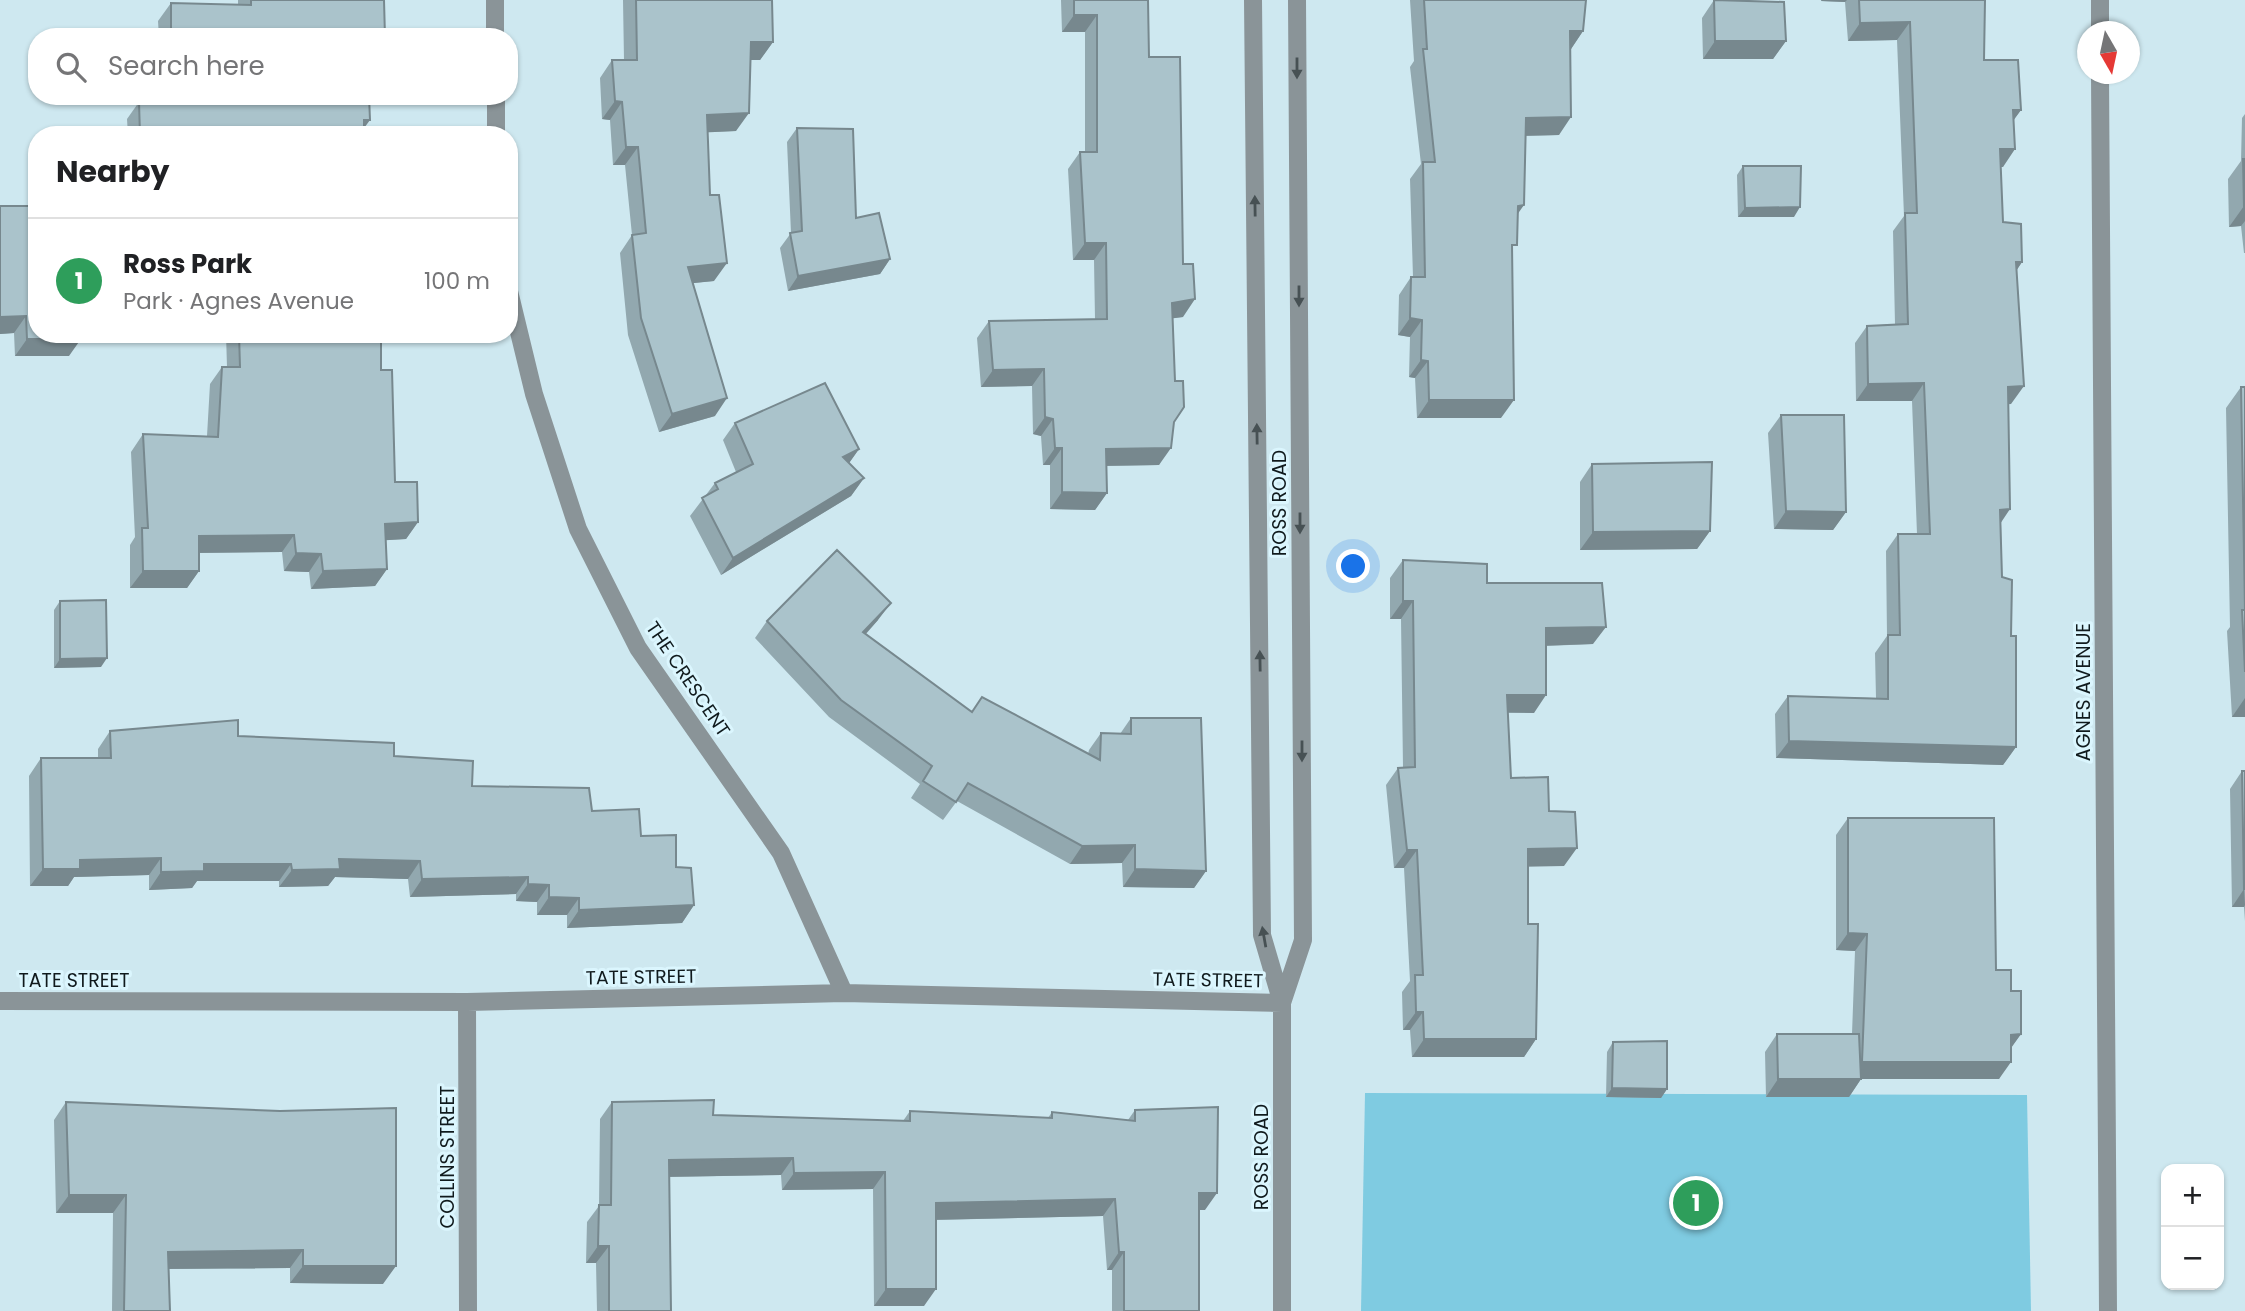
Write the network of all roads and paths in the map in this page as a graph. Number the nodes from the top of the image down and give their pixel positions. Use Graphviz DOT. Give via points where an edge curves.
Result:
graph roads {
  1 [pos="495,0"];
  2 [pos="1253,0"];
  3 [pos="1297,0"];
  4 [pos="2100,0"];
  5 [pos="2100,21"];
  6 [pos="495,28"];
  7 [pos="2101,84"];
  8 [pos="496,105"];
  9 [pos="496,126"];
  10 [pos="518,328"];
  11 [pos="844,993"];
  12 [pos="0,1001"];
  13 [pos="467,1002"];
  14 [pos="1282,1003"];
  15 [pos="468,1311"];
  16 [pos="1282,1311"];
  17 [pos="2108,1311"];
  1 -- 6 [label="street"];
  14 -- 2 [label="street, ROSS ROAD, one-way" via="1262,935"];
  3 -- 14 [label="street, ROSS ROAD, one-way" via="1303,940"];
  4 -- 5 [label="street"];
  7 -- 17 [label="street, AGNES AVENUE"];
  8 -- 9 [label="street"];
  10 -- 11 [label="street, THE CRESCENT" via="534,394 578,529 638,648 781,853"];
  11 -- 13 [label="street, TATE STREET"];
  11 -- 14 [label="street, TATE STREET"];
  12 -- 13 [label="street, TATE STREET"];
  13 -- 15 [label="street, COLLINS STREET"];
  14 -- 16 [label="street, ROSS ROAD"];
}
